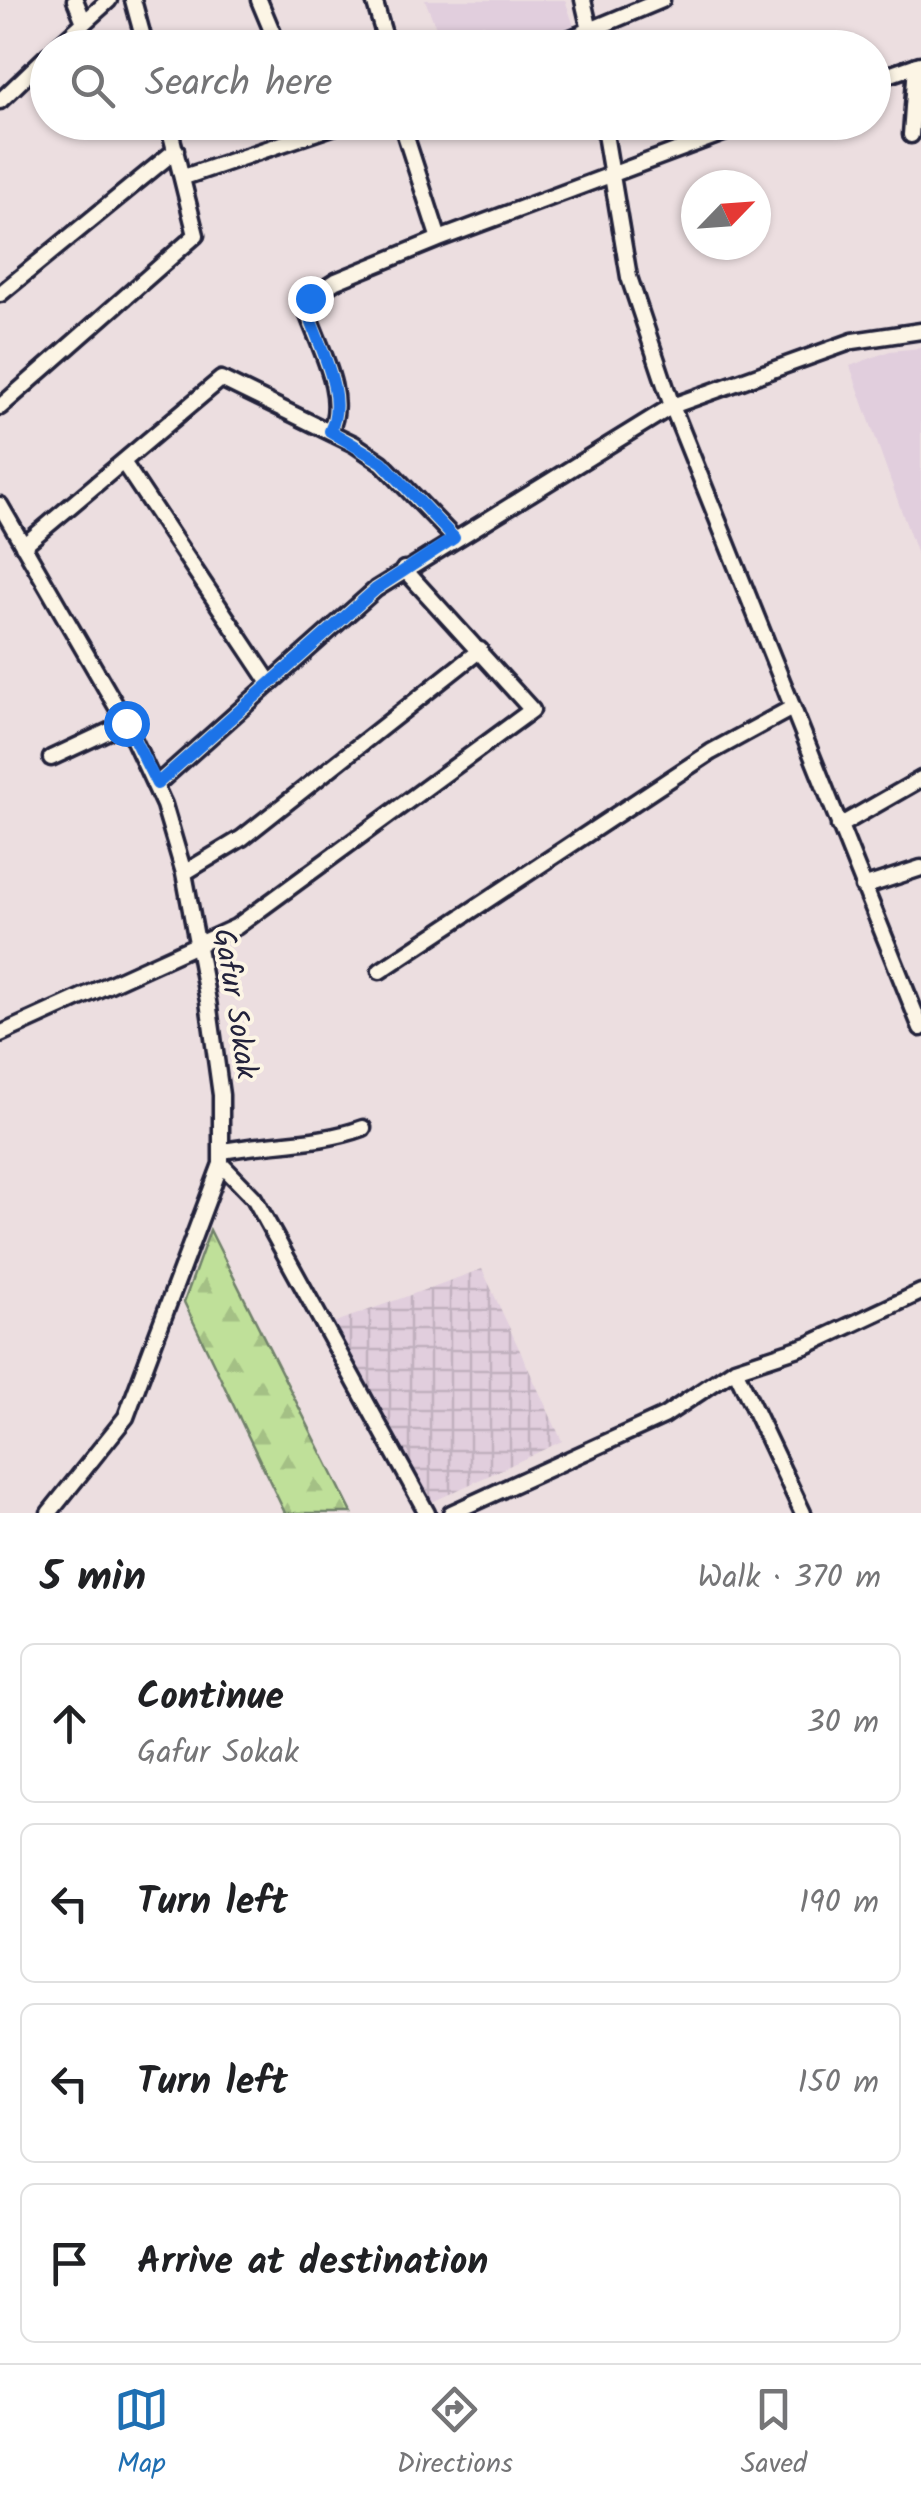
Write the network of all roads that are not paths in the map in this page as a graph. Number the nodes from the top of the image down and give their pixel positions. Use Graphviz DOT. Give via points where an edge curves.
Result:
graph roads {
  1 [pos="76,0"];
  2 [pos="110,0"];
  3 [pos="133,0"];
  4 [pos="259,0"];
  5 [pos="374,0"];
  6 [pos="583,0"];
  7 [pos="662,0"];
  8 [pos="84,22"];
  9 [pos="75,30"];
  10 [pos="141,30"];
  11 [pos="271,30"];
  12 [pos="383,30"];
  13 [pos="592,30"];
  14 [pos="919,65"];
  15 [pos="30,70"];
  16 [pos="891,74"];
  17 [pos="2,93"];
  18 [pos="911,135"];
  19 [pos="173,140"];
  20 [pos="281,140"];
  21 [pos="407,140"];
  22 [pos="605,140"];
  23 [pos="703,140"];
  24 [pos="176,150"];
  25 [pos="609,173"];
  26 [pos="184,177"];
  27 [pos="439,239"];
  28 [pos="0,294"];
  29 [pos="921,331"];
  30 [pos="672,406"];
  31 [pos="0,408"];
  32 [pos="330,431"];
  33 [pos="124,462"];
  34 [pos="0,505"];
  35 [pos="454,538"];
  36 [pos="23,546"];
  37 [pos="404,569"];
  38 [pos="480,650"];
  39 [pos="270,682"];
  40 [pos="790,708"];
  41 [pos="126,723"];
  42 [pos="51,758"];
  43 [pos="921,779"];
  44 [pos="157,784"];
  45 [pos="839,826"];
  46 [pos="921,868"];
  47 [pos="184,873"];
  48 [pos="863,888"];
  49 [pos="197,947"];
  50 [pos="380,971"];
  51 [pos="916,1004"];
  52 [pos="921,1028"];
  53 [pos="0,1034"];
  54 [pos="363,1128"];
  55 [pos="222,1157"];
  56 [pos="921,1292"];
  57 [pos="736,1369"];
  58 [pos="49,1513"];
  59 [pos="427,1513"];
  60 [pos="451,1513"];
  61 [pos="803,1513"];
  1 -- 8 [label="street"];
  2 -- 8 [label="street"];
  3 -- 10 [label="street"];
  4 -- 11 [label="street"];
  5 -- 12 [label="street"];
  6 -- 13 [label="street"];
  7 -- 13 [label="street"];
  8 -- 9 [label="street"];
  14 -- 16 [label="street"];
  14 -- 18 [label="street"];
  15 -- 17 [label="street"];
  19 -- 24 [label="street"];
  20 -- 26 [label="street"];
  21 -- 27 [label="street"];
  22 -- 25 [label="street"];
  23 -- 25 [label="street"];
  24 -- 26 [label="street"];
  24 -- 28 [label="street"];
  25 -- 27 [label="street"];
  25 -- 30 [label="street" via="638,314"];
  26 -- 31 [label="street" via="196,234"];
  27 -- 32 [label="street" via="336,280 310,298 308,312 337,402"];
  29 -- 30 [label="street" via="853,341"];
  30 -- 35 [label="street"];
  30 -- 40 [label="street"];
  32 -- 33 [label="street" via="222,380"];
  32 -- 35 [label="street" via="382,462"];
  33 -- 36 [label="street"];
  33 -- 39 [label="street"];
  34 -- 36 [label="street, Gafur Sokak"];
  35 -- 37 [label="street"];
  36 -- 41 [label="street, Gafur Sokak"];
  37 -- 38 [label="street"];
  37 -- 39 [label="street"];
  38 -- 47 [label="street" via="242,838"];
  38 -- 49 [label="street" via="532,710 236,927"];
  39 -- 44 [label="street"];
  40 -- 45 [label="street"];
  40 -- 50 [label="street" via="712,752"];
  41 -- 42 [label="street"];
  41 -- 44 [label="street, Gafur Sokak"];
  43 -- 45 [label="street"];
  44 -- 47 [label="street, Gafur Sokak"];
  45 -- 48 [label="street"];
  46 -- 48 [label="street"];
  47 -- 49 [label="street, Gafur Sokak"];
  48 -- 51 [label="street"];
  49 -- 53 [label="street" via="170,953"];
  49 -- 55 [label="street, Gafur Sokak" via="221,1096"];
  51 -- 52 [label="street"];
  54 -- 55 [label="street"];
  55 -- 58 [label="street, Gafur Sokak" via="126,1417"];
  55 -- 59 [label="street" via="254,1198"];
  56 -- 57 [label="street" via="808,1345"];
  57 -- 60 [label="street" via="664,1416"];
  57 -- 61 [label="street"];
}
